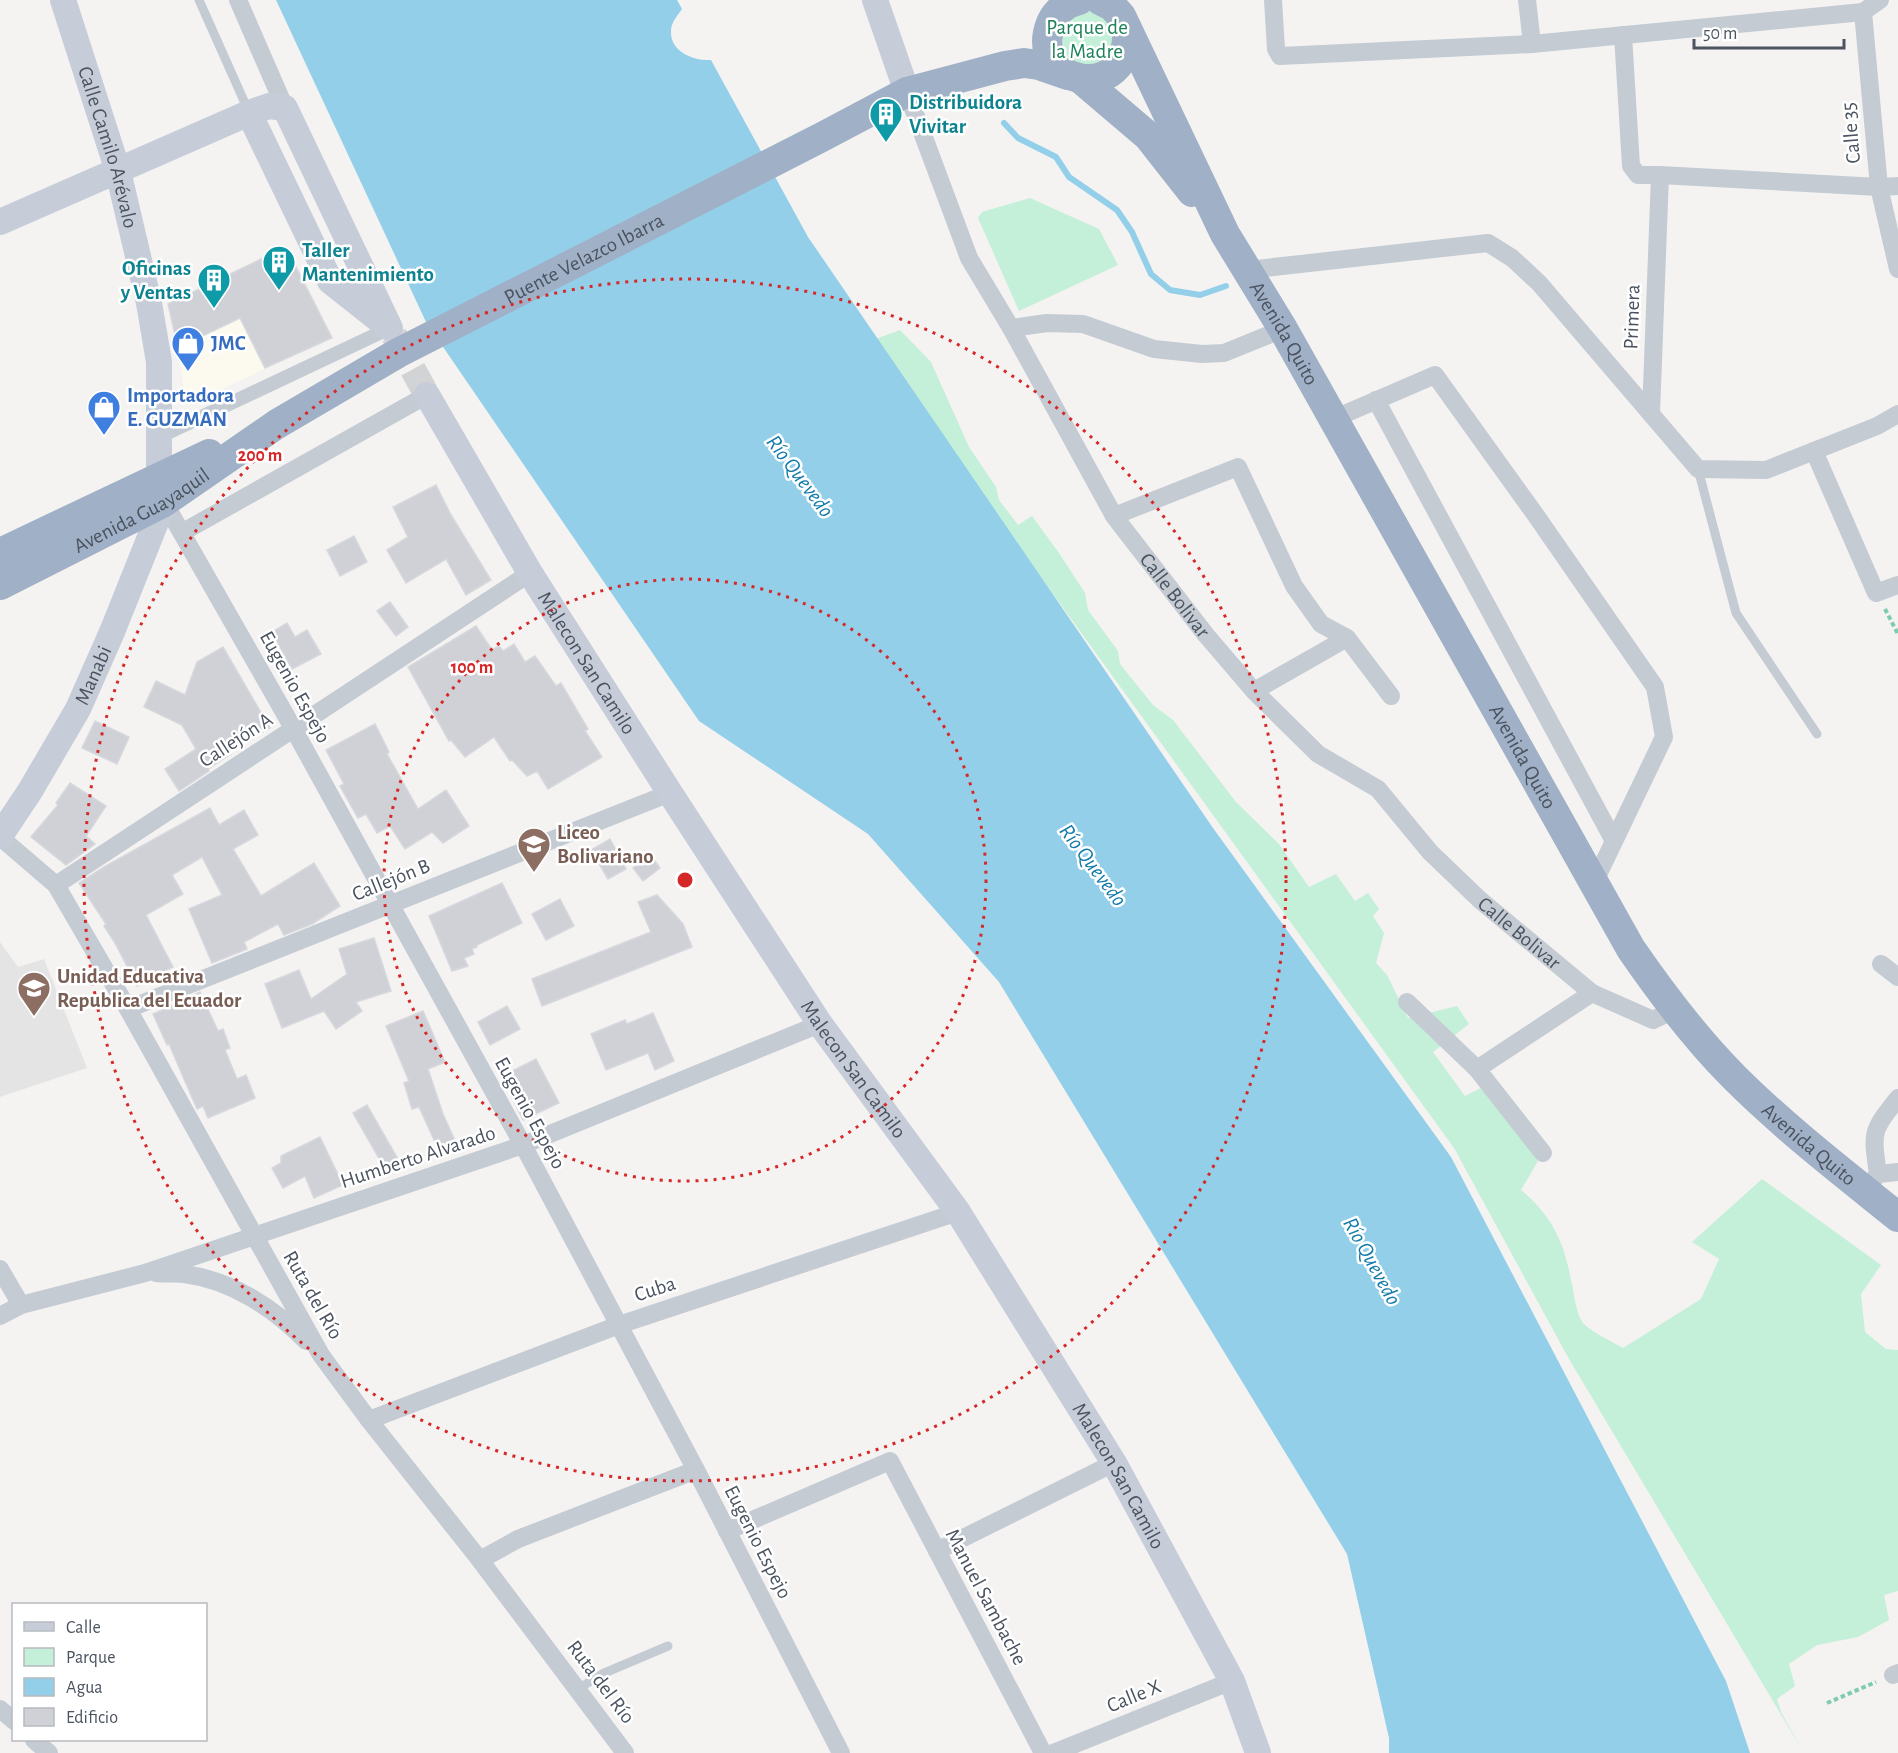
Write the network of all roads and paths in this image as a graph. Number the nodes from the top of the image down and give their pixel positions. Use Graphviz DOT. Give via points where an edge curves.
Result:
graph roads {
  1 [pos="63,0"];
  2 [pos="199,0"];
  3 [pos="238,0"];
  4 [pos="874,0"];
  5 [pos="1079,0"];
  6 [pos="1273,0"];
  7 [pos="1527,0"];
  8 [pos="1880,0"];
  9 [pos="1112,9"];
  10 [pos="1863,12"];
  11 [pos="1048,31"];
  12 [pos="1623,35"];
  13 [pos="1532,44"];
  14 [pos="985,72"];
  15 [pos="1074,77"];
  16 [pos="907,92"];
  17 [pos="285,108"];
  18 [pos="249,113"];
  19 [pos="118,171"];
  20 [pos="1660,175"];
  21 [pos="1898,186"];
  22 [pos="1879,187"];
  23 [pos="0,222"];
  24 [pos="1225,234"];
  25 [pos="1247,270"];
  26 [pos="1898,270"];
  27 [pos="390,328"];
  28 [pos="1011,328"];
  29 [pos="1283,329"];
  30 [pos="346,382"];
  31 [pos="428,395"];
  32 [pos="1376,400"];
  33 [pos="1651,414"];
  34 [pos="1898,414"];
  35 [pos="1333,419"];
  36 [pos="159,437"];
  37 [pos="1814,451"];
  38 [pos="1698,469"];
  39 [pos="161,489"];
  40 [pos="1114,516"];
  41 [pos="183,532"];
  42 [pos="0,553"];
  43 [pos="530,573"];
  44 [pos="0,585"];
  45 [pos="1898,585"];
  46 [pos="1876,593"];
  47 [pos="1898,634"];
  48 [pos="1347,638"];
  49 [pos="1254,690"];
  50 [pos="1391,696"];
  51 [pos="293,728"];
  52 [pos="1817,734"];
  53 [pos="670,793"];
  54 [pos="0,837"];
  55 [pos="1614,841"];
  56 [pos="1594,883"];
  57 [pos="56,885"];
  58 [pos="390,905"];
  59 [pos="1881,964"];
  60 [pos="1898,977"];
  61 [pos="1592,993"];
  62 [pos="1407,1002"];
  63 [pos="128,1009"];
  64 [pos="1674,1010"];
  65 [pos="820,1023"];
  66 [pos="1477,1069"];
  67 [pos="1898,1098"];
  68 [pos="522,1145"];
  69 [pos="1543,1153"];
  70 [pos="1898,1172"];
  71 [pos="1871,1182"];
  72 [pos="958,1212"];
  73 [pos="1898,1217"];
  74 [pos="253,1236"];
  75 [pos="0,1269"];
  76 [pos="145,1273"];
  77 [pos="21,1305"];
  78 [pos="0,1316"];
  79 [pos="619,1325"];
  80 [pos="321,1355"];
  81 [pos="369,1420"];
  82 [pos="1114,1462"];
  83 [pos="696,1470"];
  84 [pos="727,1531"];
  85 [pos="937,1551"];
  86 [pos="480,1560"];
  87 [pos="668,1646"];
  88 [pos="1896,1674"];
  89 [pos="1232,1681"];
  90 [pos="578,1689"];
  91 [pos="1827,1703"];
  92 [pos="0,1709"];
  93 [pos="12,1719"];
  94 [pos="35,1741"];
  95 [pos="49,1753"];
  96 [pos="625,1753"];
  97 [pos="841,1753"];
  98 [pos="1043,1753"];
  99 [pos="1053,1753"];
  100 [pos="1258,1753"];
  1 -- 19 [label="main road, Calle Camilo Arévalo"];
  2 -- 18 [label="lane"];
  3 -- 17 [label="street"];
  4 -- 16 [label="main road, Calle Bolivar"];
  5 -- 11 [label="highway" via="1061,9"];
  6 -- 13 [label="street" via="1276,49 1280,56"];
  7 -- 13 [label="street"];
  8 -- 10 [label="street"];
  9 -- 15 [label="highway" via="1128,43 1125,56 1117,68 1100,77"];
  9 -- 24 [label="highway, Avenida Quito"];
  10 -- 12 [label="street"];
  10 -- 22 [label="street, Calle 35"];
  11 -- 14 [label="highway" via="1028,48"];
  11 -- 15 [label="highway" via="1051,56 1058,67"];
  12 -- 13 [label="street"];
  12 -- 20 [label="street" via="1631,166 1638,175"];
  14 -- 15 [label="highway" via="1024,63"];
  14 -- 16 [label="highway, Puente Velazco Ibarra"];
  15 -- 24 [label="highway, Avenida Quito" via="1148,136"];
  16 -- 28 [label="street, Calle Bolivar" via="969,258"];
  16 -- 30 [label="highway, Puente Velazco Ibarra"];
  17 -- 18 [label="main road" via="269,106"];
  17 -- 27 [label="main road"];
  18 -- 19 [label="main road"];
  18 -- 27 [label="main road" via="330,281"];
  19 -- 23 [label="main road"];
  19 -- 36 [label="main road, Calle Camilo Arévalo" via="159,362"];
  20 -- 22 [label="street"];
  20 -- 33 [label="street, Primera"];
  21 -- 22 [label="street"];
  22 -- 26 [label="street, Calle 35"];
  24 -- 25 [label="highway, Avenida Quito"];
  25 -- 29 [label="highway, Avenida Quito"];
  25 -- 33 [label="street" via="1488,243 1512,258 1539,283"];
  27 -- 36 [label="street"];
  28 -- 29 [label="street" via="1083,324 1154,349 1202,354 1224,354"];
  28 -- 40 [label="street, Calle Bolivar"];
  29 -- 35 [label="highway, Avenida Quito"];
  30 -- 39 [label="highway, Avenida Guayaquil"];
  31 -- 41 [label="street"];
  31 -- 43 [label="main road, Malecon San Camilo"];
  32 -- 35 [label="street"];
  32 -- 55 [label="street"];
  32 -- 55 [label="street" via="1435,375 1655,687 1664,737"];
  33 -- 38 [label="street"];
  34 -- 37 [label="street"];
  35 -- 56 [label="highway, Avenida Quito"];
  36 -- 39 [label="main road, Calle Camilo Arévalo"];
  37 -- 38 [label="street" via="1766,470"];
  37 -- 46 [label="street"];
  38 -- 52 [label="lane" via="1736,613"];
  39 -- 41 [label="street, Eugenio Espejo"];
  39 -- 42 [label="highway, Avenida Guayaquil"];
  39 -- 44 [label="highway, Avenida Guayaquil"];
  39 -- 54 [label="main road, Manabi" via="112,632 78,709"];
  40 -- 48 [label="street" via="1238,467 1294,586 1321,624"];
  40 -- 49 [label="street, Calle Bolivar"];
  41 -- 51 [label="street, Eugenio Espejo"];
  43 -- 51 [label="street, Callejón A"];
  43 -- 53 [label="main road, Malecon San Camilo"];
  45 -- 46 [label="street"];
  46 -- 47 [label="path"];
  48 -- 49 [label="street"];
  48 -- 50 [label="street"];
  49 -- 61 [label="street, Calle Bolivar" via="1318,754 1378,789 1430,852 1480,900"];
  51 -- 57 [label="street, Callejón A"];
  51 -- 58 [label="street, Eugenio Espejo"];
  53 -- 58 [label="street, Callejón B"];
  53 -- 65 [label="main road, Malecon San Camilo"];
  54 -- 57 [label="street, Ruta del Río"];
  55 -- 56 [label="street"];
  56 -- 64 [label="highway, Avenida Quito" via="1631,949"];
  57 -- 63 [label="street, Ruta del Río"];
  58 -- 63 [label="street, Callejón B"];
  58 -- 68 [label="street, Eugenio Espejo"];
  59 -- 60 [label="street"];
  61 -- 64 [label="street, Calle Bolivar" via="1653,1020"];
  61 -- 66 [label="street"];
  62 -- 66 [label="street"];
  63 -- 74 [label="street, Ruta del Río"];
  64 -- 71 [label="highway, Avenida Quito" via="1733,1076 1791,1130"];
  65 -- 68 [label="street, Humberto Alvarado"];
  65 -- 72 [label="main road, Malecon San Camilo"];
  66 -- 69 [label="street"];
  67 -- 71 [label="street" via="1877,1124"];
  68 -- 74 [label="street, Humberto Alvarado"];
  68 -- 79 [label="street, Eugenio Espejo"];
  70 -- 71 [label="street"];
  71 -- 73 [label="highway, Avenida Quito"];
  72 -- 79 [label="street, Cuba"];
  72 -- 82 [label="main road, Malecon San Camilo"];
  74 -- 76 [label="street, Humberto Alvarado"];
  74 -- 80 [label="street, Ruta del Río"];
  75 -- 77 [label="street"];
  76 -- 77 [label="street, Humberto Alvarado"];
  76 -- 80 [label="street" via="184,1274 240,1292 268,1307"];
  77 -- 78 [label="street, Humberto Alvarado"];
  79 -- 81 [label="street, Cuba"];
  79 -- 83 [label="street, Eugenio Espejo"];
  80 -- 81 [label="street, Ruta del Río"];
  81 -- 86 [label="street, Ruta del Río"];
  82 -- 85 [label="street"];
  82 -- 89 [label="main road, Malecon San Camilo"];
  83 -- 84 [label="street, Eugenio Espejo"];
  83 -- 86 [label="street" via="518,1539"];
  84 -- 85 [label="street, Manuel Sambache" via="890,1461"];
  84 -- 97 [label="street, Eugenio Espejo"];
  85 -- 98 [label="street, Manuel Sambache"];
  86 -- 90 [label="street, Ruta del Río"];
  87 -- 90 [label="lane" via="602,1674"];
  88 -- 91 [label="path"];
  89 -- 99 [label="street, Calle X"];
  89 -- 100 [label="main road, Malecon San Camilo"];
  90 -- 96 [label="street, Ruta del Río"];
  92 -- 93 [label="street"];
  94 -- 95 [label="street"];
}
